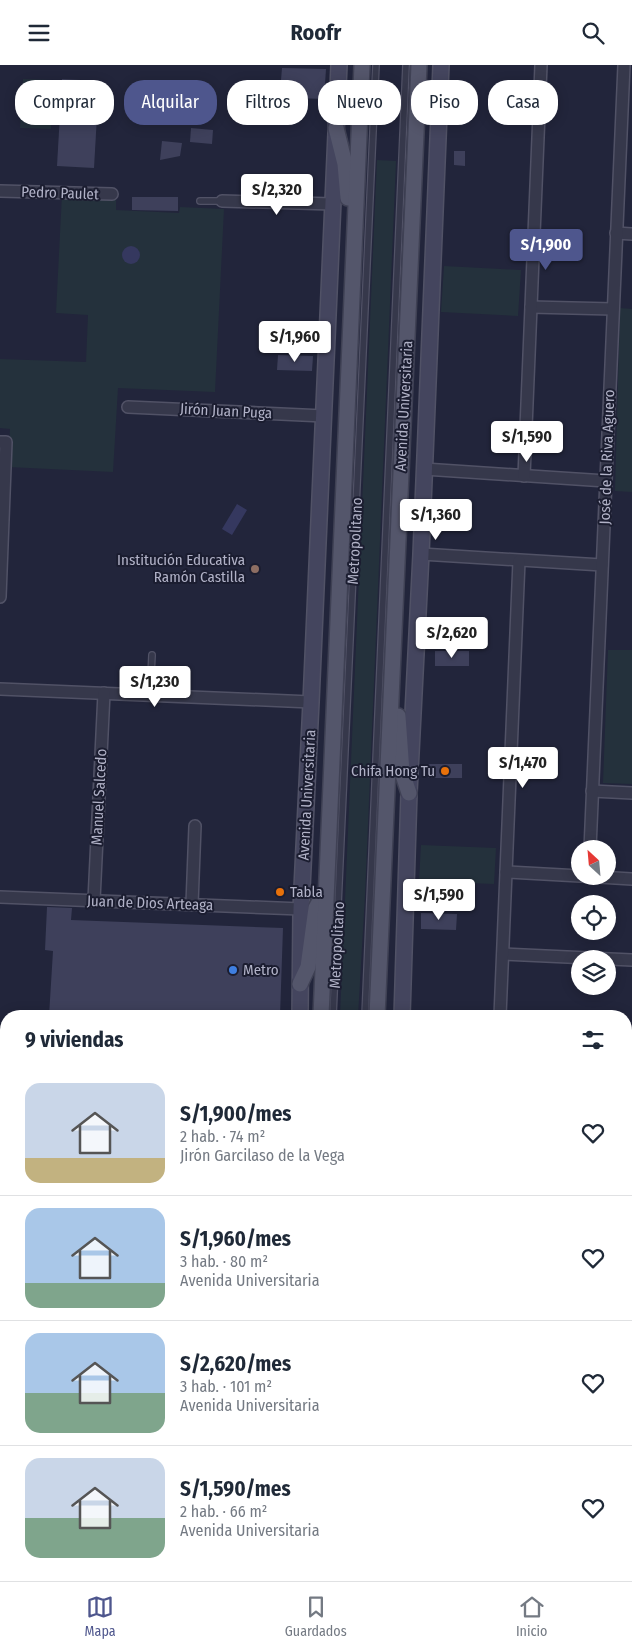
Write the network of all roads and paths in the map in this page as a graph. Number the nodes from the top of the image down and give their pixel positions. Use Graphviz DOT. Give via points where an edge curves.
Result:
graph roads {
  1 [pos="339,65"];
  2 [pos="362,65"];
  3 [pos="376,65"];
  4 [pos="406,65"];
  5 [pos="419,65"];
  6 [pos="428,65"];
  7 [pos="440,65"];
  8 [pos="541,65"];
  9 [pos="624,65"];
  10 [pos="418,80"];
  11 [pos="425,80"];
  12 [pos="416,125"];
  13 [pos="336,128"];
  14 [pos="4,191"];
  15 [pos="112,194"];
  16 [pos="200,201"];
  17 [pos="222,201"];
  18 [pos="333,204"];
  19 [pos="355,222"];
  20 [pos="616,233"];
  21 [pos="632,234"];
  22 [pos="531,307"];
  23 [pos="613,309"];
  24 [pos="128,407"];
  25 [pos="324,416"];
  26 [pos="3,442"];
  27 [pos="424,469"];
  28 [pos="524,475"];
  29 [pos="606,481"];
  30 [pos="421,555"];
  31 [pos="520,561"];
  32 [pos="602,565"];
  33 [pos="0,597"];
  34 [pos="152,655"];
  35 [pos="391,676"];
  36 [pos="0,689"];
  37 [pos="104,693"];
  38 [pos="150,695"];
  39 [pos="311,702"];
  40 [pos="592,791"];
  41 [pos="409,793"];
  42 [pos="632,793"];
  43 [pos="195,826"];
  44 [pos="590,840"];
  45 [pos="506,872"];
  46 [pos="571,875"];
  47 [pos="616,878"];
  48 [pos="632,879"];
  49 [pos="327,889"];
  50 [pos="0,897"];
  51 [pos="94,900"];
  52 [pos="192,904"];
  53 [pos="301,909"];
  54 [pos="503,954"];
  55 [pos="632,960"];
  56 [pos="300,984"];
  57 [pos="300,1010"];
  58 [pos="321,1010"];
  59 [pos="334,1010"];
  60 [pos="365,1010"];
  61 [pos="377,1010"];
  62 [pos="402,1010"];
  63 [pos="500,1010"];
  1 -- 13 [label="street, Avenida Universitaria"];
  2 -- 19 [label="main road, Avenida Universitaria"];
  3 -- 59 [label="lane, Metropolitano"];
  4 -- 60 [label="lane, Metropolitano"];
  5 -- 10 [label="main road, Avenida Universitaria"];
  6 -- 11 [label="main road"];
  7 -- 27 [label="street, Avenida Universitaria"];
  8 -- 22 [label="street"];
  9 -- 20 [label="street, José de la Riva Aguero"];
  12 -- 35 [label="main road, Avenida Universitaria"];
  13 -- 18 [label="street, Avenida Universitaria"];
  13 -- 19 [label="main road" via="345,164 349,211"];
  14 -- 15 [label="street, Pedro Paulet"];
  16 -- 17 [label="lane"];
  17 -- 18 [label="street"];
  18 -- 25 [label="street, Avenida Universitaria"];
  19 -- 49 [label="main road, Avenida Universitaria"];
  20 -- 21 [label="street"];
  20 -- 23 [label="street, José de la Riva Aguero"];
  22 -- 23 [label="street"];
  22 -- 28 [label="street"];
  23 -- 29 [label="street, José de la Riva Aguero"];
  24 -- 25 [label="street, Jirón Juan Puga"];
  25 -- 39 [label="street, Avenida Universitaria"];
  26 -- 33 [label="street"];
  27 -- 28 [label="street"];
  27 -- 30 [label="street, Avenida Universitaria"];
  28 -- 29 [label="street"];
  29 -- 32 [label="street, José de la Riva Aguero"];
  30 -- 31 [label="street"];
  30 -- 41 [label="street, Avenida Universitaria"];
  31 -- 32 [label="street"];
  31 -- 45 [label="street"];
  32 -- 40 [label="street, José de la Riva Aguero"];
  34 -- 38 [label="lane"];
  35 -- 41 [label="main road" via="396,689 402,772"];
  35 -- 61 [label="main road, Avenida Universitaria"];
  36 -- 37 [label="street"];
  37 -- 38 [label="street"];
  37 -- 51 [label="street, Manuel Salcedo"];
  38 -- 39 [label="street"];
  39 -- 53 [label="street, Avenida Universitaria"];
  40 -- 42 [label="street"];
  40 -- 44 [label="street, José de la Riva Aguero"];
  41 -- 62 [label="street, Avenida Universitaria"];
  43 -- 52 [label="street"];
  45 -- 46 [label="street"];
  45 -- 54 [label="street"];
  47 -- 48 [label="street"];
  49 -- 56 [label="main road" via="316,908 308,967"];
  49 -- 58 [label="main road, Avenida Universitaria"];
  50 -- 51 [label="street, Juan de Dios Arteaga"];
  51 -- 52 [label="street, Juan de Dios Arteaga"];
  52 -- 53 [label="street, Juan de Dios Arteaga"];
  53 -- 56 [label="street, Avenida Universitaria"];
  54 -- 55 [label="street"];
  54 -- 63 [label="street"];
  56 -- 57 [label="street, Avenida Universitaria"];
}
